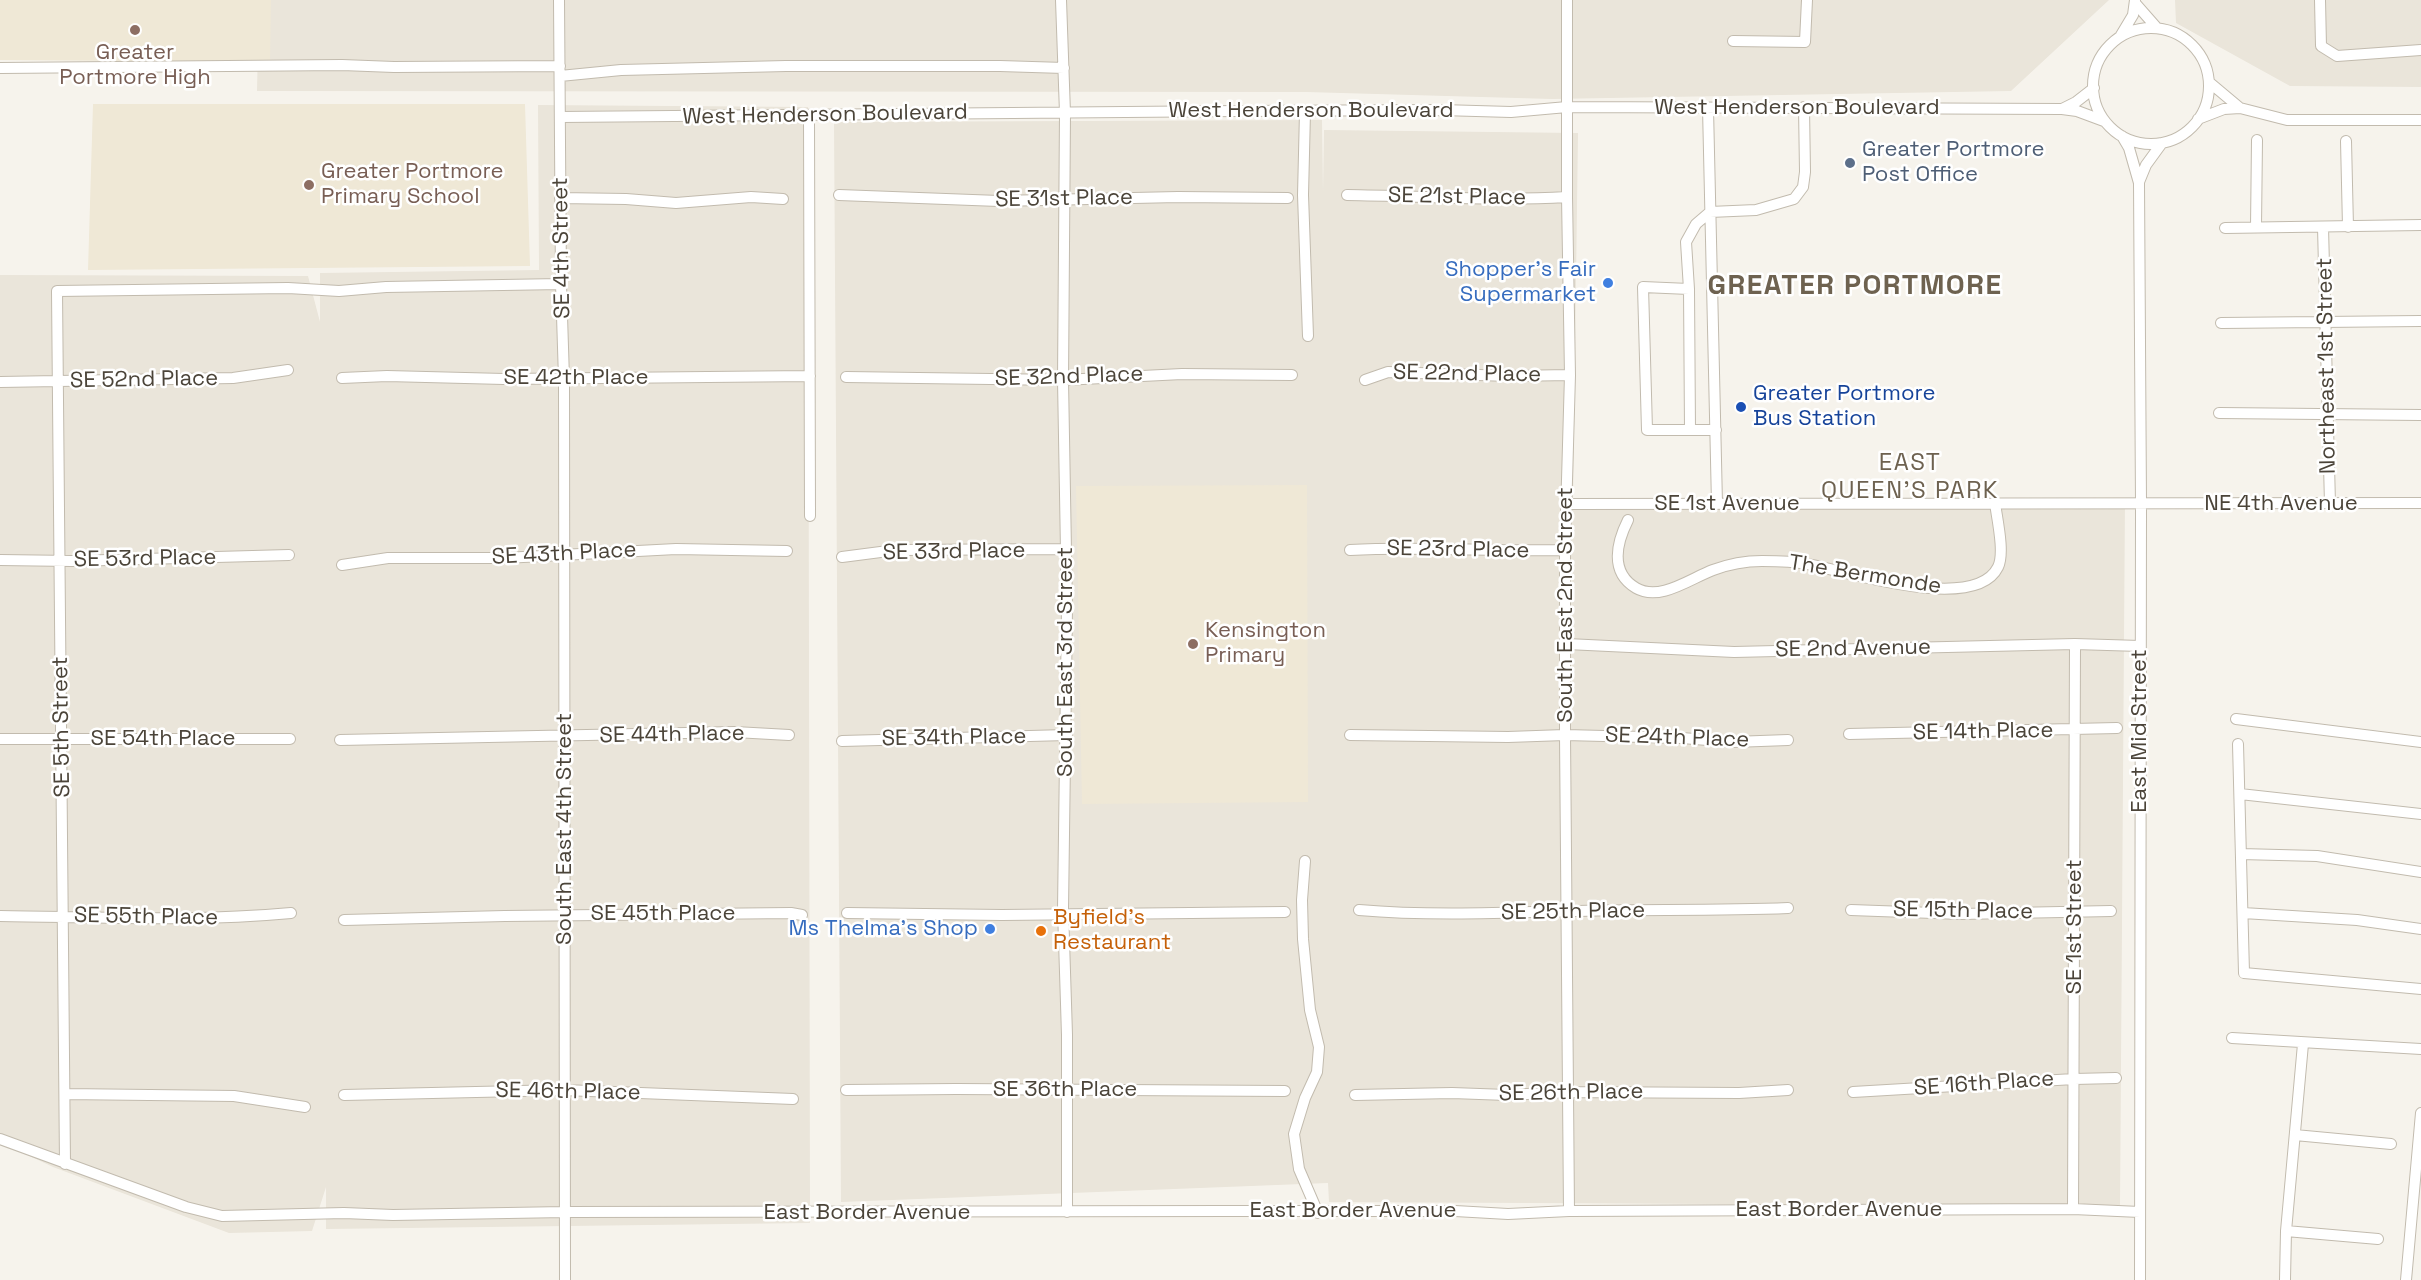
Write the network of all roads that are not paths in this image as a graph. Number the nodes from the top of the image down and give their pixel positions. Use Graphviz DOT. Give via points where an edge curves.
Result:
graph roads {
  1 [pos="559,0"];
  2 [pos="1061,0"];
  3 [pos="1567,0"];
  4 [pos="1807,0"];
  5 [pos="2320,0"];
  6 [pos="2135,1"];
  7 [pos="2157,28"];
  8 [pos="2121,37"];
  9 [pos="1733,41"];
  10 [pos="2421,50"];
  11 [pos="0,68"];
  12 [pos="1064,68"];
  13 [pos="560,71"];
  14 [pos="2209,82"];
  15 [pos="2094,88"];
  16 [pos="1567,107"];
  17 [pos="1804,107"];
  18 [pos="1708,108"];
  19 [pos="2240,108"];
  20 [pos="2062,109"];
  21 [pos="1305,112"];
  22 [pos="1065,113"];
  23 [pos="809,115"];
  24 [pos="561,117"];
  25 [pos="2198,119"];
  26 [pos="2421,120"];
  27 [pos="2104,121"];
  28 [pos="2122,136"];
  29 [pos="2257,140"];
  30 [pos="2346,141"];
  31 [pos="2162,143"];
  32 [pos="2139,183"];
  33 [pos="839,195"];
  34 [pos="1347,195"];
  35 [pos="1567,197"];
  36 [pos="560,198"];
  37 [pos="1288,198"];
  38 [pos="783,199"];
  39 [pos="1063,200"];
  40 [pos="1710,212"];
  41 [pos="2421,225"];
  42 [pos="2256,227"];
  43 [pos="2323,227"];
  44 [pos="2348,227"];
  45 [pos="2224,228"];
  46 [pos="561,284"];
  47 [pos="1689,290"];
  48 [pos="2421,321"];
  49 [pos="2325,322"];
  50 [pos="2221,323"];
  51 [pos="1308,336"];
  52 [pos="288,370"];
  53 [pos="1292,375"];
  54 [pos="1570,375"];
  55 [pos="810,376"];
  56 [pos="846,377"];
  57 [pos="342,378"];
  58 [pos="564,379"];
  59 [pos="1063,380"];
  60 [pos="1365,380"];
  61 [pos="58,381"];
  62 [pos="0,382"];
  63 [pos="2219,413"];
  64 [pos="2328,414"];
  65 [pos="2421,415"];
  66 [pos="1690,430"];
  67 [pos="1716,430"];
  68 [pos="1995,503"];
  69 [pos="2141,503"];
  70 [pos="2421,503"];
  71 [pos="1566,504"];
  72 [pos="1718,504"];
  73 [pos="2330,504"];
  74 [pos="810,516"];
  75 [pos="1628,520"];
  76 [pos="1066,549"];
  77 [pos="1350,550"];
  78 [pos="1565,550"];
  79 [pos="787,551"];
  80 [pos="563,554"];
  81 [pos="289,555"];
  82 [pos="842,557"];
  83 [pos="0,560"];
  84 [pos="60,561"];
  85 [pos="342,565"];
  86 [pos="1567,644"];
  87 [pos="2075,644"];
  88 [pos="2140,646"];
  89 [pos="2236,719"];
  90 [pos="2116,728"];
  91 [pos="2075,730"];
  92 [pos="1849,734"];
  93 [pos="789,735"];
  94 [pos="1067,735"];
  95 [pos="1350,735"];
  96 [pos="1566,735"];
  97 [pos="564,736"];
  98 [pos="0,739"];
  99 [pos="62,739"];
  100 [pos="290,739"];
  101 [pos="340,740"];
  102 [pos="1788,740"];
  103 [pos="842,741"];
  104 [pos="2421,742"];
  105 [pos="2238,744"];
  106 [pos="2240,794"];
  107 [pos="2421,814"];
  108 [pos="2241,854"];
  109 [pos="1305,861"];
  110 [pos="2421,872"];
  111 [pos="1788,908"];
  112 [pos="1359,910"];
  113 [pos="1851,910"];
  114 [pos="2111,910"];
  115 [pos="1568,911"];
  116 [pos="1285,912"];
  117 [pos="291,913"];
  118 [pos="846,913"];
  119 [pos="2076,913"];
  120 [pos="2243,913"];
  121 [pos="1064,914"];
  122 [pos="566,915"];
  123 [pos="802,915"];
  124 [pos="0,916"];
  125 [pos="64,916"];
  126 [pos="344,920"];
  127 [pos="2421,929"];
  128 [pos="2421,989"];
  129 [pos="2232,1038"];
  130 [pos="2303,1044"];
  131 [pos="2421,1049"];
  132 [pos="2074,1078"];
  133 [pos="2116,1078"];
  134 [pos="1066,1089"];
  135 [pos="564,1090"];
  136 [pos="846,1090"];
  137 [pos="1788,1090"];
  138 [pos="1285,1091"];
  139 [pos="1568,1092"];
  140 [pos="1853,1092"];
  141 [pos="65,1094"];
  142 [pos="344,1095"];
  143 [pos="1355,1095"];
  144 [pos="793,1099"];
  145 [pos="305,1107"];
  146 [pos="2421,1113"];
  147 [pos="2295,1136"];
  148 [pos="0,1139"];
  149 [pos="2391,1144"];
  150 [pos="65,1164"];
  151 [pos="2073,1209"];
  152 [pos="1569,1211"];
  153 [pos="565,1212"];
  154 [pos="1067,1212"];
  155 [pos="2140,1212"];
  156 [pos="1318,1213"];
  157 [pos="2286,1231"];
  158 [pos="2378,1239"];
  159 [pos="2408,1258"];
  160 [pos="2421,1259"];
  161 [pos="565,1280"];
  162 [pos="2140,1280"];
  163 [pos="2285,1280"];
  164 [pos="2406,1280"];
  1 -- 13 [label="street, SE 4th Street"];
  2 -- 12 [label="street, South East 3rd Street"];
  3 -- 16 [label="street, South East 2nd Street"];
  4 -- 9 [label="street" via="1805,42"];
  5 -- 10 [label="street" via="2321,46 2337,57"];
  6 -- 7 [label="street"];
  6 -- 8 [label="street" via="2133,15"];
  7 -- 8 [label="street"];
  7 -- 14 [label="street" via="2173,32 2193,46 2206,66"];
  8 -- 15 [label="street" via="2100,59"];
  11 -- 13 [label="street" via="342,65"];
  12 -- 13 [label="street" via="786,66"];
  12 -- 22 [label="street, South East 3rd Street"];
  13 -- 24 [label="street, SE 4th Street"];
  14 -- 19 [label="street"];
  14 -- 25 [label="street"];
  15 -- 20 [label="street"];
  15 -- 27 [label="street"];
  16 -- 18 [label="street, West Henderson Boulevard"];
  16 -- 21 [label="street, West Henderson Boulevard" via="1511,112"];
  16 -- 35 [label="street, South East 2nd Street"];
  17 -- 18 [label="street, West Henderson Boulevard"];
  17 -- 20 [label="street, West Henderson Boulevard"];
  17 -- 40 [label="street" via="1805,172 1803,187 1794,199 1756,210"];
  18 -- 40 [label="street"];
  19 -- 25 [label="street"];
  19 -- 26 [label="street" via="2287,120"];
  20 -- 27 [label="street, West Henderson Boulevard"];
  21 -- 22 [label="street, West Henderson Boulevard"];
  21 -- 51 [label="street" via="1303,195"];
  22 -- 23 [label="street, West Henderson Boulevard"];
  22 -- 39 [label="street, South East 3rd Street"];
  23 -- 24 [label="street, West Henderson Boulevard"];
  23 -- 55 [label="street"];
  24 -- 36 [label="street, SE 4th Street"];
  25 -- 31 [label="street" via="2188,130"];
  27 -- 28 [label="street"];
  28 -- 31 [label="street" via="2134,142"];
  28 -- 32 [label="street, East Mid Street"];
  29 -- 42 [label="street"];
  30 -- 44 [label="street"];
  31 -- 32 [label="street, East Mid Street"];
  32 -- 69 [label="street, East Mid Street"];
  33 -- 39 [label="street, SE 31st Place"];
  34 -- 35 [label="street, SE 21st Place" via="1510,200"];
  35 -- 54 [label="street, South East 2nd Street"];
  36 -- 38 [label="street" via="676,203 751,197"];
  36 -- 46 [label="street, SE 4th Street"];
  37 -- 39 [label="street, SE 31st Place"];
  39 -- 59 [label="street, South East 3rd Street"];
  40 -- 47 [label="street" via="1696,224 1686,242"];
  40 -- 67 [label="street"];
  41 -- 44 [label="street"];
  42 -- 43 [label="street"];
  42 -- 45 [label="street"];
  43 -- 44 [label="street"];
  43 -- 49 [label="street, Northeast 1st Street"];
  46 -- 58 [label="street, SE 4th Street"];
  46 -- 61 [label="street, SE 5th Street" via="339,291 57,291"];
  47 -- 66 [label="street"];
  47 -- 66 [label="street" via="1643,287 1647,430"];
  48 -- 49 [label="street"];
  49 -- 50 [label="street"];
  49 -- 64 [label="street, Northeast 1st Street"];
  52 -- 61 [label="street, SE 52nd Place" via="233,378"];
  53 -- 59 [label="street, SE 32nd Place" via="1182,374"];
  54 -- 60 [label="street, SE 22nd Place" via="1388,372"];
  54 -- 71 [label="street, South East 2nd Street"];
  55 -- 58 [label="street, SE 42th Place"];
  55 -- 74 [label="street"];
  56 -- 59 [label="street, SE 32nd Place"];
  57 -- 58 [label="street, SE 42th Place"];
  58 -- 80 [label="street, South East 4th Street"];
  59 -- 76 [label="street, South East 3rd Street"];
  61 -- 62 [label="street, SE 52nd Place"];
  61 -- 84 [label="street, SE 5th Street"];
  63 -- 64 [label="street"];
  64 -- 65 [label="street"];
  64 -- 73 [label="street, Northeast 1st Street"];
  66 -- 67 [label="street"];
  67 -- 72 [label="street"];
  68 -- 69 [label="street, SE 1st Avenue"];
  68 -- 72 [label="street, SE 1st Avenue"];
  68 -- 75 [label="street, The Bermonde" via="1998,567 1984,581 1961,588 1928,588 1808,564 1756,561 1711,570 1658,592 1643,591 1627,581 1617,562 1617,548"];
  69 -- 73 [label="street, NE 4th Avenue"];
  69 -- 88 [label="street, East Mid Street"];
  70 -- 73 [label="street, NE 4th Avenue"];
  71 -- 72 [label="street, SE 1st Avenue"];
  71 -- 78 [label="street, South East 2nd Street"];
  76 -- 82 [label="street, SE 33rd Place" via="896,550"];
  76 -- 94 [label="street, South East 3rd Street"];
  77 -- 78 [label="street, SE 23rd Place"];
  78 -- 86 [label="street, South East 2nd Street"];
  79 -- 80 [label="street, SE 43th Place" via="676,549"];
  80 -- 85 [label="street, SE 43th Place" via="388,558"];
  80 -- 97 [label="street, South East 4th Street"];
  81 -- 84 [label="street, SE 53rd Place"];
  83 -- 84 [label="street, SE 53rd Place"];
  84 -- 99 [label="street, SE 5th Street"];
  86 -- 87 [label="street, SE 2nd Avenue" via="1734,652"];
  86 -- 96 [label="street, South East 2nd Street"];
  87 -- 88 [label="street, SE 2nd Avenue"];
  87 -- 91 [label="street, SE 1st Street"];
  88 -- 155 [label="street, East Mid Street"];
  89 -- 104 [label="street"];
  90 -- 91 [label="street, SE 14th Place"];
  91 -- 92 [label="street, SE 14th Place"];
  91 -- 119 [label="street, SE 1st Street"];
  93 -- 97 [label="street, SE 44th Place" via="735,732"];
  94 -- 103 [label="street, SE 34th Place"];
  94 -- 121 [label="street, South East 3rd Street"];
  95 -- 96 [label="street, SE 24th Place"];
  96 -- 102 [label="street, SE 24th Place" via="1733,742"];
  96 -- 115 [label="street, South East 2nd Street"];
  97 -- 101 [label="street, SE 44th Place"];
  97 -- 122 [label="street, South East 4th Street"];
  98 -- 99 [label="street, SE 54th Place"];
  99 -- 100 [label="street, SE 54th Place"];
  99 -- 125 [label="street, SE 5th Street"];
  105 -- 106 [label="street"];
  106 -- 107 [label="street"];
  106 -- 108 [label="street"];
  108 -- 110 [label="street" via="2317,856"];
  108 -- 120 [label="street"];
  109 -- 156 [label="street" via="1303,939 1310,1010 1319,1047 1317,1072 1294,1134 1299,1169"];
  111 -- 115 [label="street, SE 25th Place"];
  112 -- 115 [label="street, SE 25th Place" via="1508,915"];
  113 -- 119 [label="street, SE 15th Place"];
  114 -- 119 [label="street, SE 15th Place"];
  115 -- 139 [label="street, South East 2nd Street"];
  116 -- 121 [label="street"];
  117 -- 125 [label="street, SE 55th Place" via="182,919"];
  118 -- 121 [label="street"];
  119 -- 132 [label="street, SE 1st Street"];
  120 -- 127 [label="street" via="2357,920"];
  120 -- 128 [label="street" via="2244,973"];
  121 -- 134 [label="street, South East 3rd Street"];
  122 -- 123 [label="street, SE 45th Place"];
  122 -- 126 [label="street, SE 45th Place"];
  122 -- 135 [label="street, South East 4th Street"];
  124 -- 125 [label="street, SE 55th Place"];
  125 -- 141 [label="street, SE 5th Street"];
  129 -- 130 [label="street"];
  130 -- 131 [label="street"];
  130 -- 147 [label="street"];
  132 -- 133 [label="street, SE 16th Place"];
  132 -- 140 [label="street, SE 16th Place"];
  132 -- 151 [label="street, SE 1st Street"];
  134 -- 136 [label="street, SE 36th Place"];
  134 -- 138 [label="street, SE 36th Place"];
  134 -- 154 [label="street, South East 3rd Street"];
  135 -- 142 [label="street, SE 46th Place"];
  135 -- 144 [label="street, SE 46th Place"];
  135 -- 153 [label="street, South East 4th Street"];
  137 -- 139 [label="street, SE 26th Place"];
  139 -- 143 [label="street, SE 26th Place"];
  139 -- 152 [label="street, South East 2nd Street"];
  141 -- 145 [label="street" via="234,1096"];
  141 -- 150 [label="street, SE 5th Street"];
  146 -- 159 [label="street"];
  147 -- 149 [label="street"];
  147 -- 157 [label="street"];
  148 -- 150 [label="street, East Border Avenue"];
  150 -- 153 [label="street, East Border Avenue" via="222,1216"];
  151 -- 152 [label="street, East Border Avenue"];
  151 -- 155 [label="street, East Border Avenue"];
  152 -- 156 [label="street, East Border Avenue"];
  153 -- 154 [label="street, East Border Avenue"];
  153 -- 161 [label="street, South East 4th Street"];
  154 -- 156 [label="street, East Border Avenue"];
  155 -- 162 [label="street, East Mid Street"];
  157 -- 158 [label="street"];
  157 -- 163 [label="street"];
  159 -- 160 [label="street"];
  159 -- 164 [label="street"];
}
